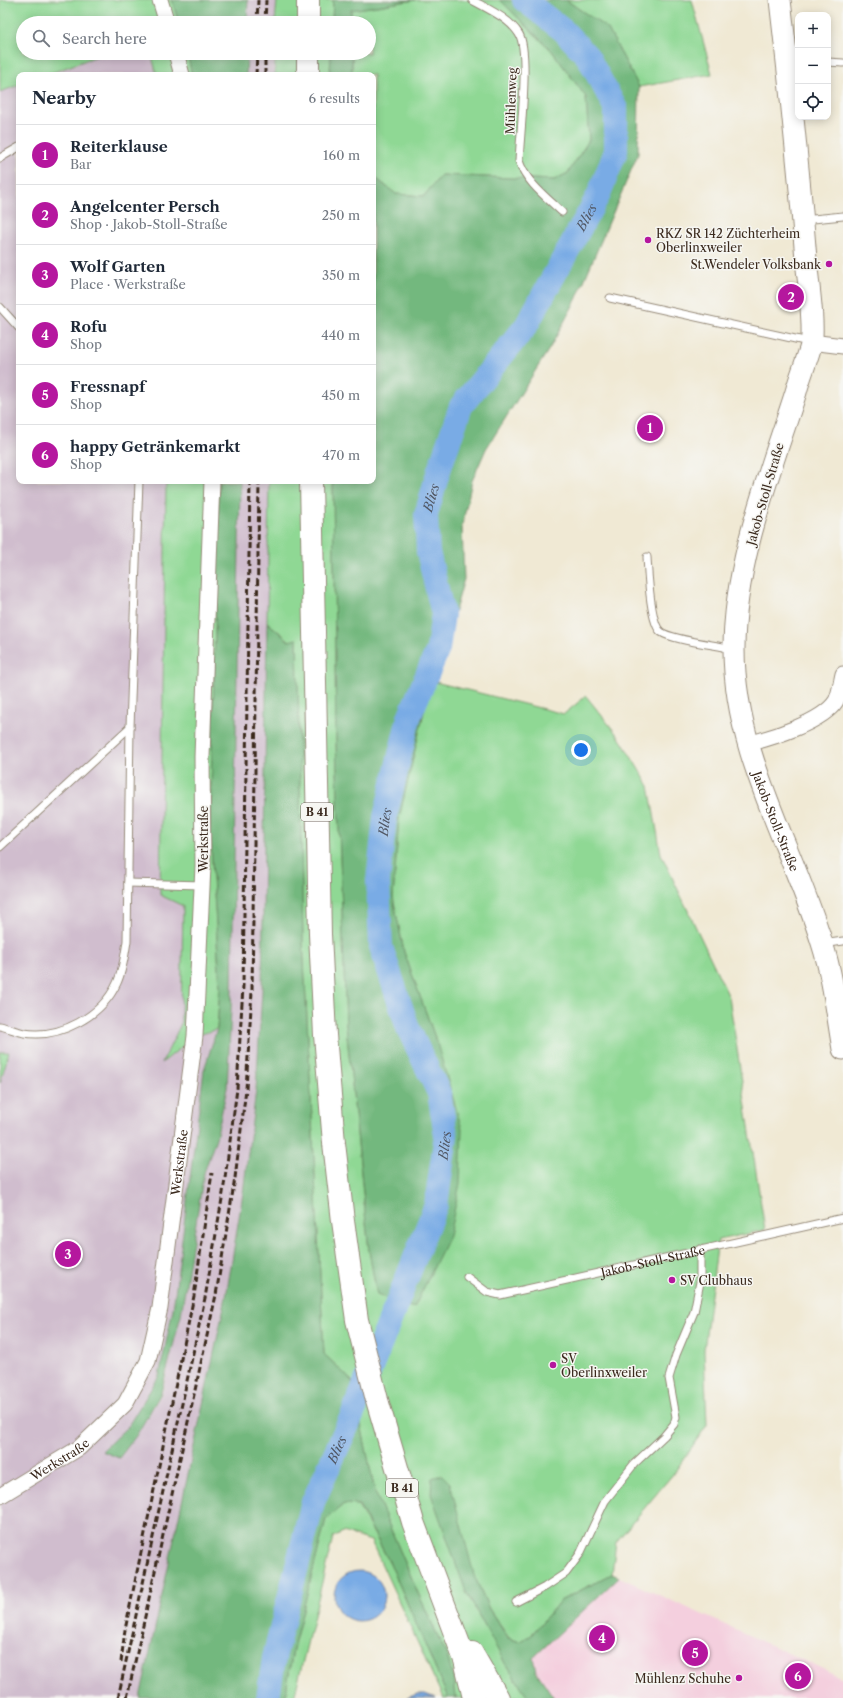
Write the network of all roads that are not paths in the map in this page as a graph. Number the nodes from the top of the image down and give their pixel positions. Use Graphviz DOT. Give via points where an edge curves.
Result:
graph roads {
  1 [pos="160,0"];
  2 [pos="308,0"];
  3 [pos="472,0"];
  4 [pos="780,0"];
  5 [pos="165,16"];
  6 [pos="308,16"];
  7 [pos="178,60"];
  8 [pos="308,60"];
  9 [pos="831,62"];
  10 [pos="843,63"];
  11 [pos="181,72"];
  12 [pos="308,72"];
  13 [pos="16,149"];
  14 [pos="0,158"];
  15 [pos="562,212"];
  16 [pos="843,216"];
  17 [pos="803,220"];
  18 [pos="610,298"];
  19 [pos="0,308"];
  20 [pos="16,325"];
  21 [pos="811,342"];
  22 [pos="843,346"];
  23 [pos="139,484"];
  24 [pos="212,484"];
  25 [pos="311,484"];
  26 [pos="647,557"];
  27 [pos="734,649"];
  28 [pos="843,677"];
  29 [pos="839,702"];
  30 [pos="130,727"];
  31 [pos="748,744"];
  32 [pos="0,847"];
  33 [pos="128,884"];
  34 [pos="202,885"];
  35 [pos="833,942"];
  36 [pos="0,1026"];
  37 [pos="843,1049"];
  38 [pos="843,1218"];
  39 [pos="700,1250"];
  40 [pos="467,1277"];
  41 [pos="0,1496"];
  42 [pos="433,1575"];
  43 [pos="516,1602"];
  44 [pos="474,1698"];
  45 [pos="498,1698"];
  1 -- 5 [label="street"];
  2 -- 6 [label="highway"];
  3 -- 15 [label="lane, Mühlenweg" via="502,18 519,34 523,45 524,73 519,161 532,183"];
  4 -- 17 [label="main road, Jakob-Stoll-Straße" via="790,60"];
  7 -- 11 [label="street"];
  8 -- 12 [label="highway"];
  9 -- 10 [label="lane"];
  13 -- 14 [label="lane"];
  16 -- 17 [label="lane"];
  17 -- 21 [label="main road, Jakob-Stoll-Straße"];
  18 -- 21 [label="lane"];
  19 -- 20 [label="lane"];
  21 -- 22 [label="street"];
  21 -- 27 [label="main road, Jakob-Stoll-Straße" via="755,523 736,607"];
  23 -- 30 [label="lane"];
  24 -- 34 [label="street, Werkstraße" via="202,757"];
  25 -- 42 [label="highway, B 41" via="318,848 325,1035 334,1143 357,1320 401,1486"];
  26 -- 27 [label="lane" via="653,618 660,631 675,638"];
  27 -- 31 [label="main road, Jakob-Stoll-Straße" via="736,688"];
  28 -- 29 [label="street"];
  29 -- 31 [label="street" via="794,729"];
  30 -- 32 [label="lane"];
  30 -- 33 [label="lane"];
  31 -- 35 [label="main road, Jakob-Stoll-Straße" via="774,819 810,908"];
  33 -- 34 [label="lane"];
  33 -- 36 [label="lane" via="127,941 123,964 117,983 107,999 94,1013 72,1026 50,1032 24,1033"];
  34 -- 41 [label="street, Werkstraße" via="195,1036 160,1308 148,1361 125,1404 79,1448"];
  35 -- 37 [label="main road, Jakob-Stoll-Straße"];
  38 -- 39 [label="lane, Jakob-Stoll-Straße"];
  39 -- 40 [label="lane, Jakob-Stoll-Straße" via="500,1294 487,1292"];
  39 -- 43 [label="lane" via="700,1282 694,1312 669,1378 676,1417 674,1424 634,1464 605,1501 580,1554 566,1573"];
  42 -- 44 [label="highway" via="465,1660"];
  42 -- 45 [label="highway, B 41" via="456,1625"];
}
